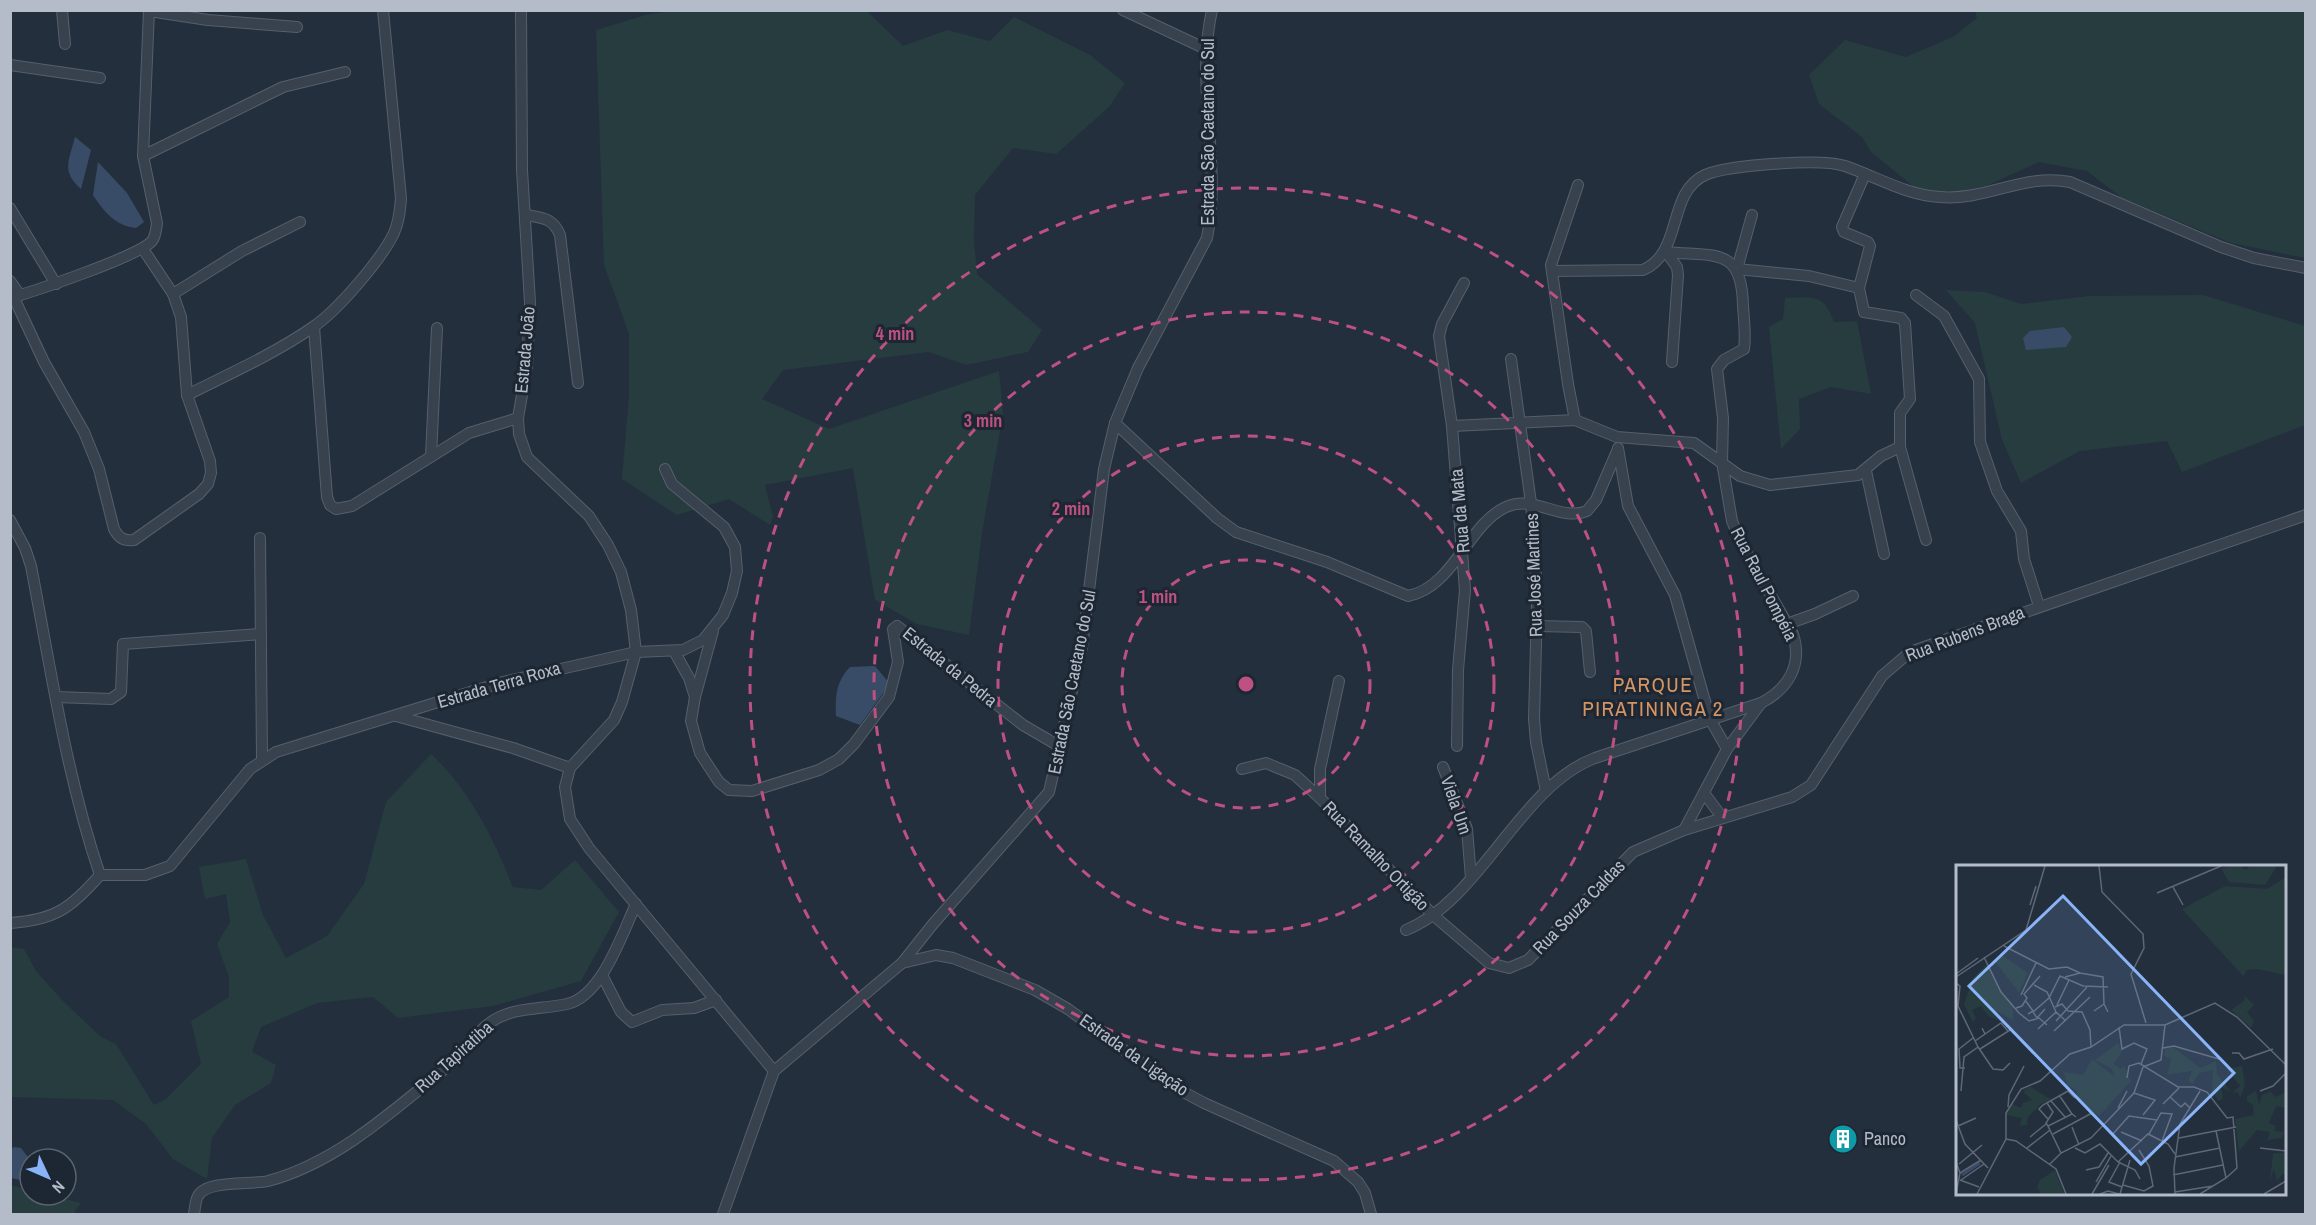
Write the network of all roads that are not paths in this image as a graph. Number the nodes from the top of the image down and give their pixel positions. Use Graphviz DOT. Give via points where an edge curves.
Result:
graph roads {
  1 [pos="62,10"];
  2 [pos="383,10"];
  3 [pos="521,10"];
  4 [pos="1123,10"];
  5 [pos="1212,10"];
  6 [pos="148,11"];
  7 [pos="297,27"];
  8 [pos="65,44"];
  9 [pos="1206,49"];
  10 [pos="10,65"];
  11 [pos="345,72"];
  12 [pos="100,78"];
  13 [pos="143,156"];
  14 [pos="1865,174"];
  15 [pos="1578,184"];
  16 [pos="10,208"];
  17 [pos="526,215"];
  18 [pos="1752,215"];
  19 [pos="300,222"];
  20 [pos="143,249"];
  21 [pos="1666,252"];
  22 [pos="2306,268"];
  23 [pos="1737,269"];
  24 [pos="1552,271"];
  25 [pos="10,281"];
  26 [pos="1464,283"];
  27 [pos="56,284"];
  28 [pos="1859,288"];
  29 [pos="173,294"];
  30 [pos="1916,295"];
  31 [pos="15,297"];
  32 [pos="314,327"];
  33 [pos="437,328"];
  34 [pos="1511,359"];
  35 [pos="1672,362"];
  36 [pos="578,383"];
  37 [pos="187,395"];
  38 [pos="518,418"];
  39 [pos="1575,420"];
  40 [pos="1115,423"];
  41 [pos="1520,424"];
  42 [pos="1452,426"];
  43 [pos="1618,443"];
  44 [pos="1900,447"];
  45 [pos="431,456"];
  46 [pos="1722,462"];
  47 [pos="665,469"];
  48 [pos="1866,471"];
  49 [pos="1531,503"];
  50 [pos="2306,515"];
  51 [pos="13,523"];
  52 [pos="260,538"];
  53 [pos="1926,540"];
  54 [pos="1463,553"];
  55 [pos="1884,554"];
  56 [pos="1853,596"];
  57 [pos="2039,606"];
  58 [pos="1788,624"];
  59 [pos="1537,626"];
  60 [pos="713,631"];
  61 [pos="261,634"];
  62 [pos="674,651"];
  63 [pos="636,652"];
  64 [pos="1590,672"];
  65 [pos="1339,681"];
  66 [pos="56,697"];
  67 [pos="695,697"];
  68 [pos="1761,703"];
  69 [pos="395,716"];
  70 [pos="1710,719"];
  71 [pos="1059,746"];
  72 [pos="1457,746"];
  73 [pos="1728,749"];
  74 [pos="262,759"];
  75 [pos="1443,767"];
  76 [pos="570,768"];
  77 [pos="1242,769"];
  78 [pos="1546,791"];
  79 [pos="1704,793"];
  80 [pos="1320,798"];
  81 [pos="1722,817"];
  82 [pos="1684,830"];
  83 [pos="100,875"];
  84 [pos="1471,878"];
  85 [pos="636,904"];
  86 [pos="1433,915"];
  87 [pos="10,923"];
  88 [pos="1406,930"];
  89 [pos="902,963"];
  90 [pos="602,975"];
  91 [pos="716,1000"];
  92 [pos="774,1071"];
  93 [pos="194,1215"];
  94 [pos="723,1215"];
  95 [pos="1371,1215"];
  1 -- 8 [label="street"];
  2 -- 32 [label="street" via="400,215 380,256"];
  3 -- 17 [label="street, Estrada João"];
  4 -- 9 [label="street"];
  5 -- 9 [label="street, Estrada São Caetano do Sul"];
  6 -- 7 [label="street"];
  6 -- 13 [label="street"];
  9 -- 40 [label="street, Estrada São Caetano do Sul" via="1210,181 1207,238 1138,368"];
  10 -- 12 [label="street"];
  11 -- 13 [label="street" via="283,87"];
  13 -- 20 [label="street" via="157,223 153,240"];
  14 -- 21 [label="street" via="1844,165 1810,160 1706,175 1696,181 1684,198"];
  14 -- 22 [label="street" via="1917,195 1942,198 2052,178 2070,182 2221,248"];
  14 -- 28 [label="street" via="1842,227 1844,232 1870,246"];
  15 -- 24 [label="street" via="1555,248"];
  16 -- 27 [label="street"];
  17 -- 36 [label="street" via="548,219 560,235"];
  17 -- 38 [label="street, Estrada João" via="529,340"];
  18 -- 23 [label="street"];
  19 -- 29 [label="street"];
  20 -- 27 [label="street"];
  20 -- 29 [label="street"];
  21 -- 23 [label="street" via="1718,257"];
  21 -- 24 [label="street" via="1643,270"];
  21 -- 35 [label="street" via="1678,275"];
  23 -- 28 [label="street" via="1809,276"];
  23 -- 46 [label="street, Rua Raul Pompéia" via="1743,282 1744,349 1724,360 1717,369 1724,418"];
  24 -- 39 [label="street"];
  25 -- 31 [label="street"];
  26 -- 42 [label="street, Rua da Mata" via="1439,336"];
  27 -- 31 [label="street"];
  28 -- 44 [label="street" via="1864,312 1901,318 1905,323 1910,399 1900,413"];
  29 -- 37 [label="street" via="181,317"];
  30 -- 57 [label="street" via="1944,316 1979,379 1980,442 1997,491 2021,531 2024,559"];
  31 -- 37 [label="street" via="44,362 84,432 99,469 114,529 125,541 143,535 208,484 210,461"];
  32 -- 37 [label="street"];
  32 -- 45 [label="street" via="321,445 330,505 344,510"];
  33 -- 45 [label="street"];
  34 -- 41 [label="street, Rua José Martines"];
  38 -- 45 [label="street" via="469,433"];
  38 -- 63 [label="street, Estrada João" via="527,457 589,516 608,545 621,572 631,610"];
  39 -- 41 [label="street"];
  39 -- 43 [label="street"];
  40 -- 54 [label="street" via="1236,532 1327,562 1408,596 1429,586"];
  40 -- 71 [label="street, Estrada São Caetano do Sul" via="1104,469 1087,617"];
  41 -- 42 [label="street"];
  41 -- 49 [label="street, Rua José Martines"];
  42 -- 54 [label="street, Rua da Mata"];
  43 -- 46 [label="street" via="1684,440"];
  43 -- 49 [label="street" via="1596,500 1587,511 1573,514"];
  43 -- 70 [label="street" via="1628,506 1675,595"];
  44 -- 48 [label="street" via="1881,456"];
  44 -- 53 [label="street"];
  46 -- 48 [label="street" via="1740,476 1770,485"];
  46 -- 58 [label="street, Rua Raul Pompéia" via="1732,521"];
  47 -- 60 [label="street" via="672,484 724,527 735,547 737,571 732,593"];
  48 -- 55 [label="street"];
  49 -- 54 [label="street" via="1498,511"];
  49 -- 59 [label="street, Rua José Martines"];
  50 -- 57 [label="street, Rua Rubens Braga"];
  51 -- 66 [label="street" via="31,566"];
  52 -- 61 [label="street"];
  54 -- 72 [label="street, Rua da Mata" via="1465,609 1458,670"];
  56 -- 58 [label="street"];
  57 -- 81 [label="street, Rua Rubens Braga" via="1930,643 1899,658 1882,676 1810,785 1792,797"];
  58 -- 68 [label="street, Rua Raul Pompéia" via="1797,645 1793,669 1784,688"];
  59 -- 64 [label="street" via="1582,627 1586,631"];
  59 -- 78 [label="street, Rua José Martines" via="1536,742"];
  60 -- 62 [label="street" via="692,647"];
  60 -- 67 [label="street"];
  61 -- 66 [label="street" via="123,644 121,692 111,699"];
  61 -- 74 [label="street"];
  62 -- 63 [label="street, Estrada Terra Roxa"];
  62 -- 67 [label="street, Estrada da Pedra"];
  63 -- 69 [label="street, Estrada Terra Roxa" via="502,682"];
  63 -- 76 [label="street" via="614,720"];
  65 -- 80 [label="street" via="1320,770"];
  66 -- 83 [label="street" via="84,828"];
  67 -- 71 [label="street, Estrada da Pedra" via="691,721 694,737 709,768 729,790 752,791 819,770 839,759 854,744 890,697 898,662 893,629 897,626 1013,718"];
  68 -- 70 [label="street, Rua Raul Pompéia"];
  68 -- 73 [label="street"];
  69 -- 74 [label="street, Estrada Terra Roxa" via="300,743"];
  69 -- 76 [label="street"];
  70 -- 73 [label="street"];
  70 -- 78 [label="street, Rua Raul Pompéia" via="1586,761"];
  71 -- 89 [label="street, Estrada São Caetano do Sul" via="1048,792"];
  73 -- 79 [label="street"];
  74 -- 83 [label="street, Estrada Terra Roxa" via="231,790 170,867 145,875"];
  75 -- 84 [label="street, Viela Um" via="1467,829"];
  76 -- 85 [label="street" via="565,787 570,819"];
  77 -- 80 [label="street, Rua Ramalho Ortigão" via="1266,763 1296,775"];
  78 -- 84 [label="street, Rua Raul Pompéia"];
  79 -- 81 [label="street"];
  79 -- 82 [label="street"];
  80 -- 86 [label="street, Rua Ramalho Ortigão"];
  81 -- 82 [label="street, Rua Rubens Braga"];
  82 -- 86 [label="street, Rua Souza Caldas" via="1642,847 1625,859 1536,953 1519,965 1498,968 1489,963"];
  83 -- 87 [label="street" via="63,911 49,918"];
  84 -- 86 [label="street, Rua Raul Pompéia"];
  85 -- 90 [label="street, Rua Tapiratiba"];
  85 -- 91 [label="street"];
  86 -- 88 [label="street, Rua Raul Pompéia"];
  89 -- 92 [label="street"];
  89 -- 95 [label="street, Estrada da Ligação" via="936,955 954,958 1035,990 1068,1008 1176,1088 1334,1161 1358,1182"];
  90 -- 91 [label="street" via="621,1012 632,1022 662,1010 694,1008"];
  90 -- 93 [label="street, Rua Tapiratiba" via="582,997 567,1004 524,1008 490,1022 465,1051 413,1094 356,1138 309,1167 267,1181 211,1187 198,1196"];
  91 -- 92 [label="street"];
  92 -- 94 [label="street"];
}
